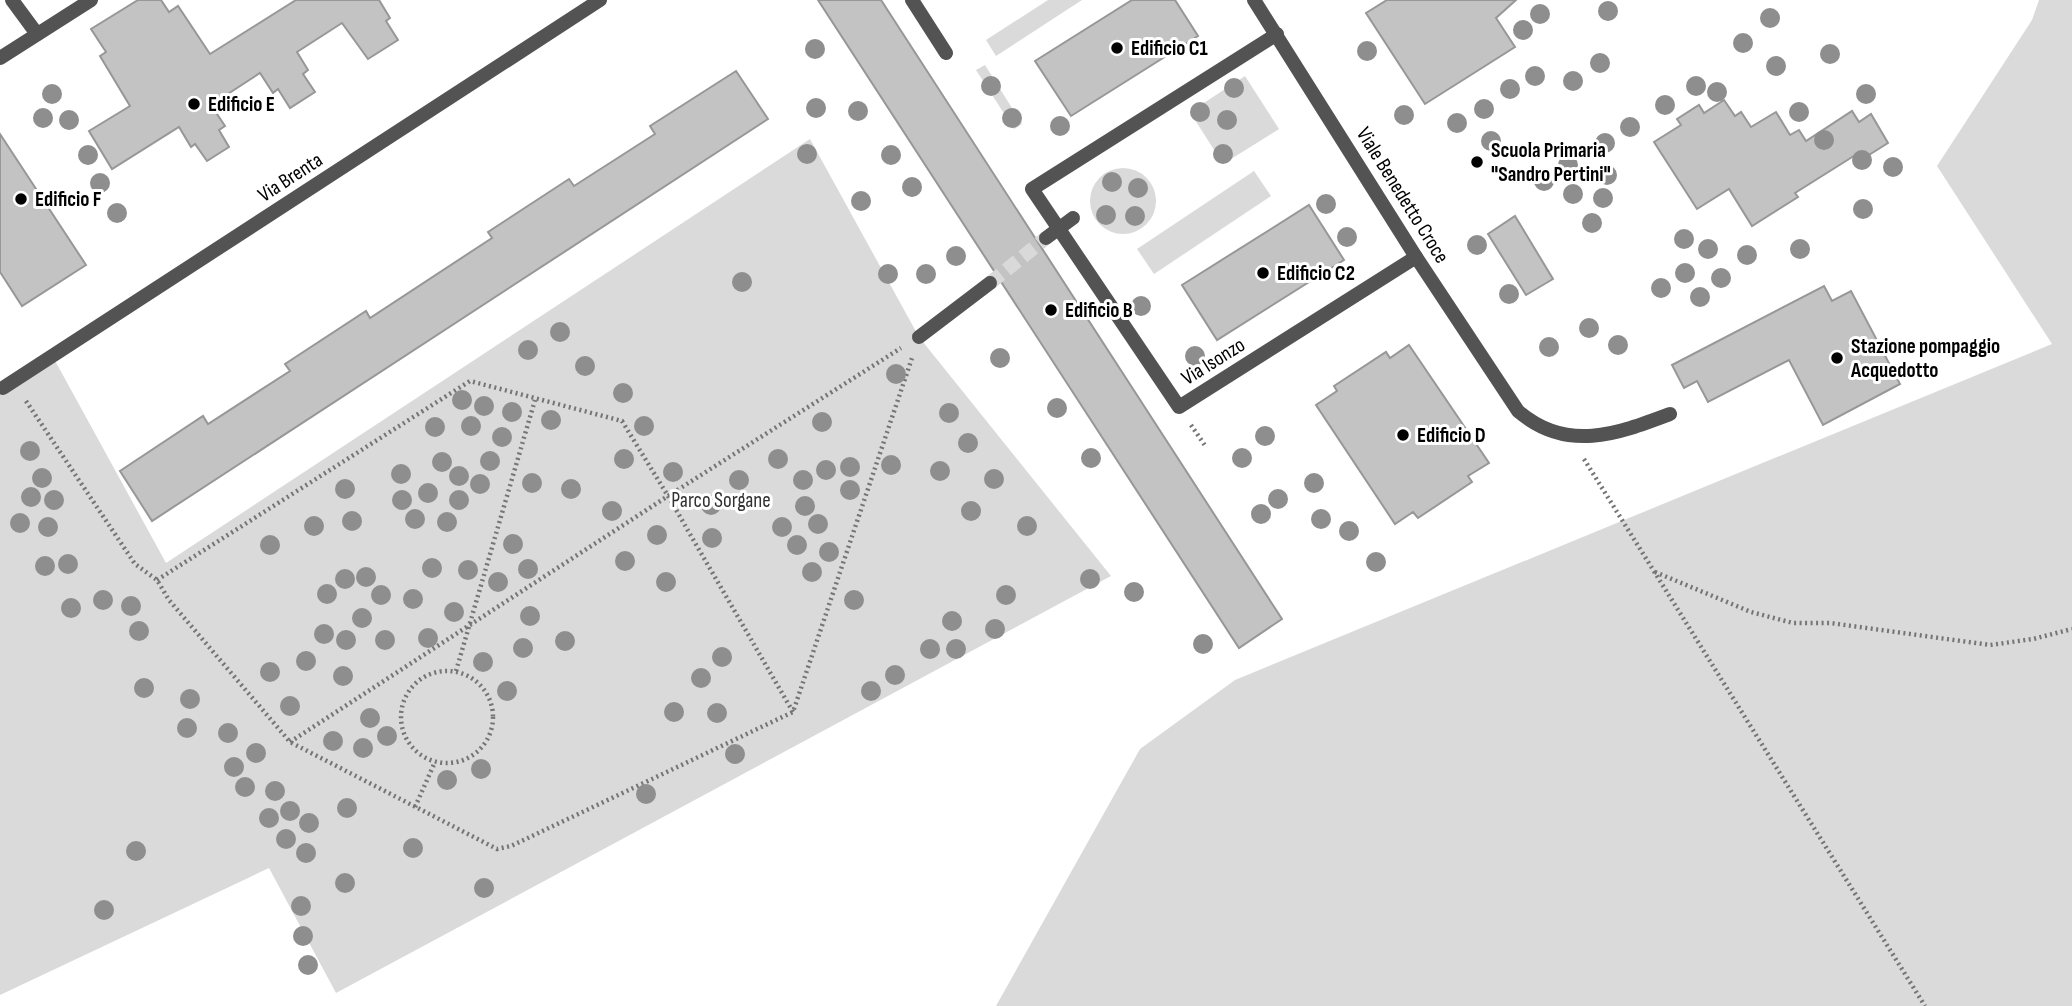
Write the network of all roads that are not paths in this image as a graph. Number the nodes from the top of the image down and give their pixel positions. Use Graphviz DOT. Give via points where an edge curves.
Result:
graph roads {
  1 [pos="12,0"];
  2 [pos="91,0"];
  3 [pos="600,0"];
  4 [pos="912,0"];
  5 [pos="1254,0"];
  6 [pos="37,34"];
  7 [pos="1277,34"];
  8 [pos="946,53"];
  9 [pos="0,58"];
  10 [pos="1073,218"];
  11 [pos="1052,233"];
  12 [pos="1416,257"];
  13 [pos="990,283"];
  14 [pos="919,337"];
  15 [pos="8,385"];
  16 [pos="1670,414"];
  1 -- 6 [label="street"];
  2 -- 6 [label="street"];
  3 -- 15 [label="street, Via Brenta"];
  4 -- 8 [label="street"];
  5 -- 7 [label="street, Viale Benedetto Croce"];
  6 -- 9 [label="street"];
  7 -- 11 [label="street, Via Isonzo" via="1032,189"];
  7 -- 12 [label="street, Viale Benedetto Croce"];
  10 -- 11 [label="street"];
  11 -- 12 [label="street, Via Isonzo" via="1179,407"];
  12 -- 16 [label="street, Viale Benedetto Croce" via="1518,411 1539,427 1586,436 1619,433"];
  13 -- 14 [label="street"];
}
